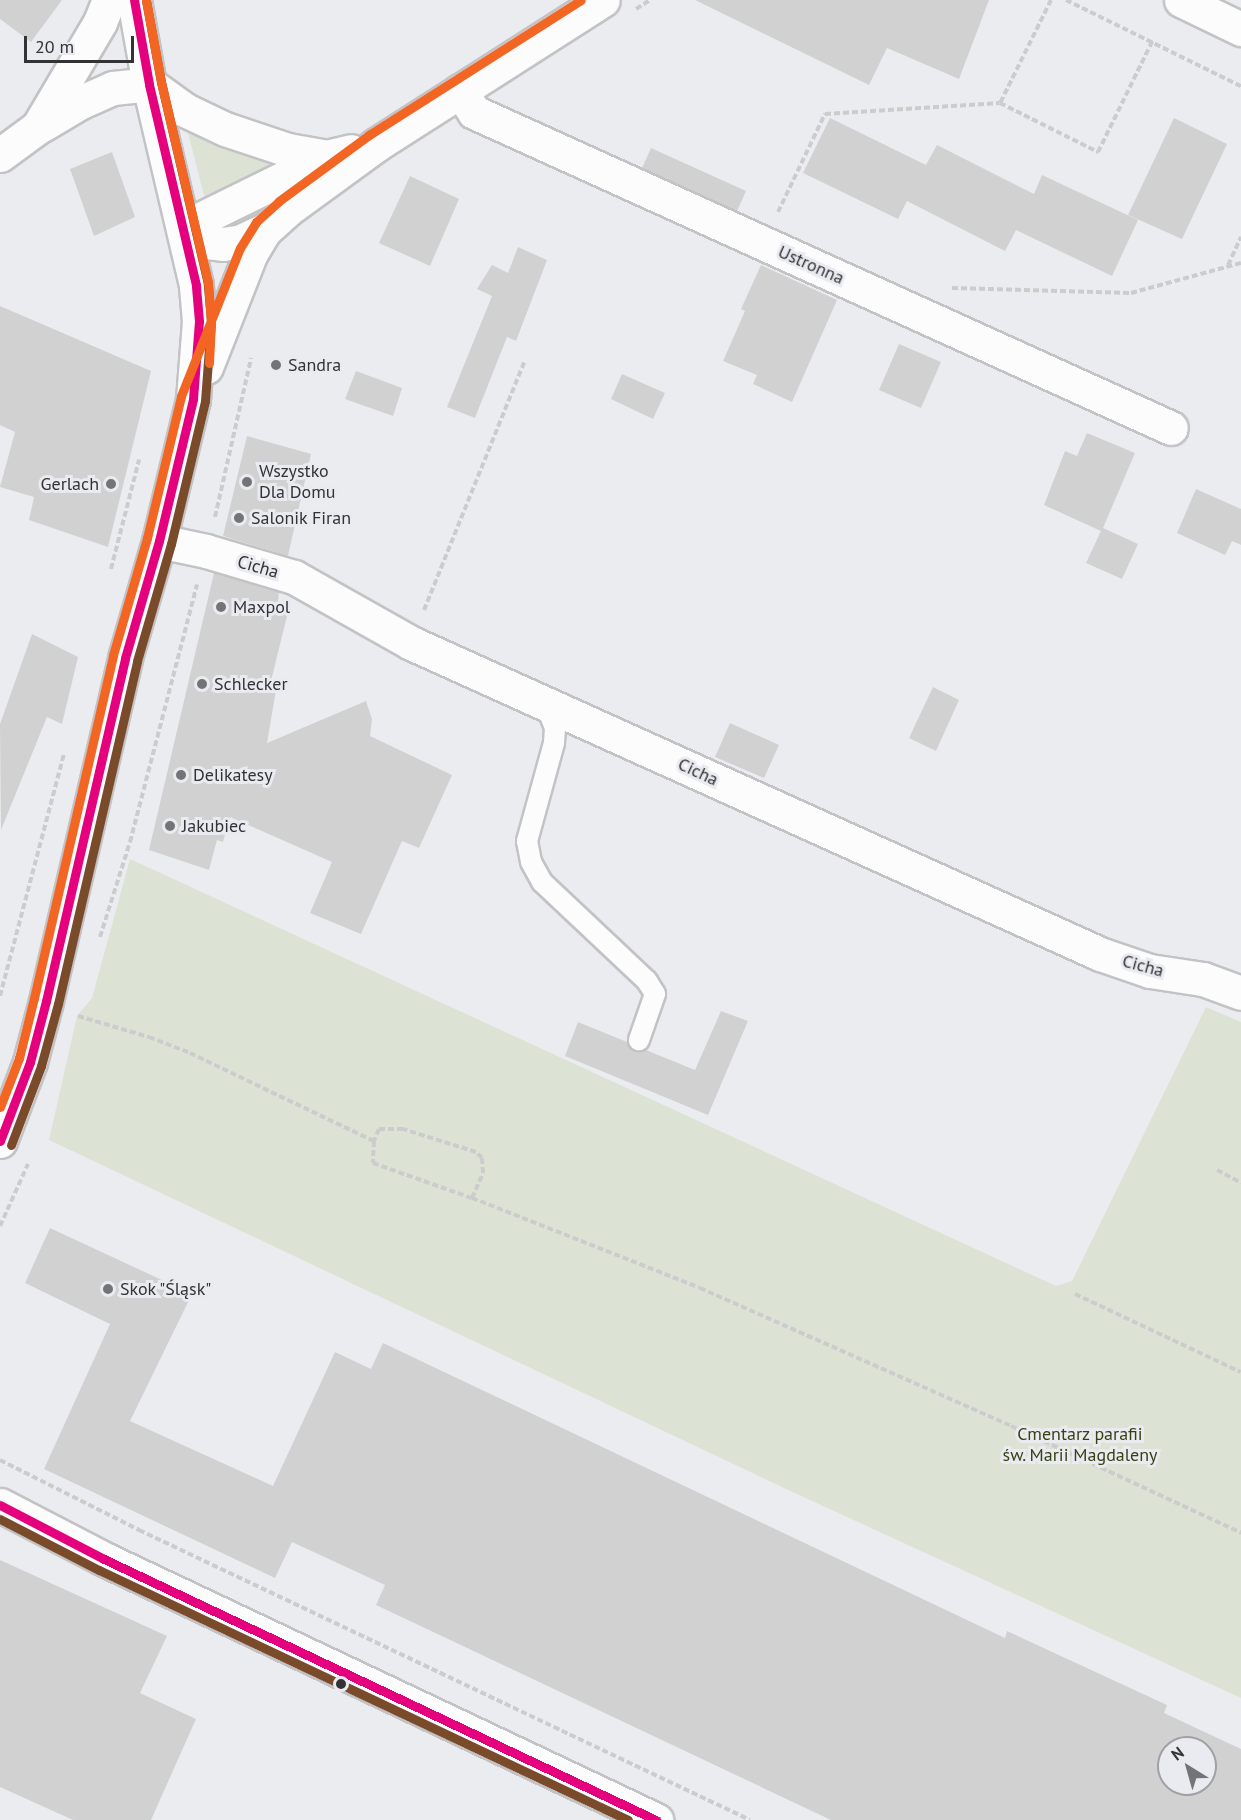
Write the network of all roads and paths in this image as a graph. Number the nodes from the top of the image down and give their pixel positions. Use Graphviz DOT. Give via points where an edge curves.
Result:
graph roads {
  1 [pos="109,0"];
  2 [pos="134,0"];
  3 [pos="650,0"];
  4 [pos="1051,0"];
  5 [pos="1066,0"];
  6 [pos="1181,0"];
  7 [pos="617,6"];
  8 [pos="1241,29"];
  9 [pos="1152,42"];
  10 [pos="150,84"];
  11 [pos="1241,86"];
  12 [pos="460,91"];
  13 [pos="1000,103"];
  14 [pos="38,127"];
  15 [pos="376,145"];
  16 [pos="0,155"];
  17 [pos="326,157"];
  18 [pos="184,227"];
  19 [pos="265,230"];
  20 [pos="1241,237"];
  21 [pos="763,243"];
  22 [pos="1241,263"];
  23 [pos="1228,266"];
  24 [pos="941,288"];
  25 [pos="251,355"];
  26 [pos="525,360"];
  27 [pos="193,399"];
  28 [pos="1171,428"];
  29 [pos="159,541"];
  30 [pos="206,551"];
  31 [pos="411,643"];
  32 [pos="172,679"];
  33 [pos="544,701"];
  34 [pos="18,924"];
  35 [pos="1241,993"];
  36 [pos="0,996"];
  37 [pos="77,1016"];
  38 [pos="639,1041"];
  39 [pos="0,1141"];
  40 [pos="374,1141"];
  41 [pos="1217,1170"];
  42 [pos="1241,1183"];
  43 [pos="472,1198"];
  44 [pos="1075,1294"];
  45 [pos="1241,1372"];
  46 [pos="0,1460"];
  47 [pos="0,1505"];
  48 [pos="1241,1533"];
  49 [pos="656,1820"];
  50 [pos="750,1820"];
  1 -- 14 [label="street"];
  2 -- 10 [label="street"];
  3 -- 7 [label="path"];
  4 -- 13 [label="path"];
  5 -- 9 [label="path"];
  6 -- 8 [label="street"];
  7 -- 12 [label="street"];
  9 -- 11 [label="path"];
  9 -- 13 [label="path" via="1098,152"];
  10 -- 14 [label="street" via="113,88"];
  10 -- 17 [label="street" via="185,110 225,129 288,150"];
  10 -- 18 [label="street"];
  12 -- 15 [label="street"];
  12 -- 21 [label="street, Ustronna" via="474,112"];
  13 -- 21 [label="path" via="825,114"];
  14 -- 16 [label="street"];
  15 -- 17 [label="street"];
  15 -- 19 [label="street"];
  17 -- 18 [label="street"];
  18 -- 19 [label="street" via="207,242 223,244"];
  18 -- 27 [label="street" via="199,321"];
  19 -- 27 [label="street" via="251,253"];
  20 -- 23 [label="path"];
  21 -- 28 [label="street, Ustronna"];
  22 -- 23 [label="path"];
  23 -- 24 [label="path" via="1131,292"];
  25 -- 30 [label="path"];
  26 -- 31 [label="path"];
  27 -- 29 [label="street"];
  29 -- 30 [label="street, Cicha"];
  29 -- 39 [label="street" via="125,658 33,1052"];
  30 -- 31 [label="street, Cicha" via="294,577"];
  30 -- 32 [label="path"];
  31 -- 33 [label="street, Cicha"];
  33 -- 35 [label="street, Cicha" via="1100,954 1150,971 1203,979"];
  33 -- 38 [label="lane" via="552,715 554,744 528,841 531,862 542,882 647,981 655,994"];
  34 -- 36 [label="path"];
  37 -- 40 [label="path" via="190,1053"];
  40 -- 43 [label="path" via="373,1163"];
  40 -- 43 [label="path" via="379,1130 403,1129 476,1152 482,1158 483,1173"];
  41 -- 42 [label="path"];
  43 -- 48 [label="path" via="700,1288"];
  44 -- 45 [label="path"];
  46 -- 50 [label="path"];
  47 -- 49 [label="street"];
}
